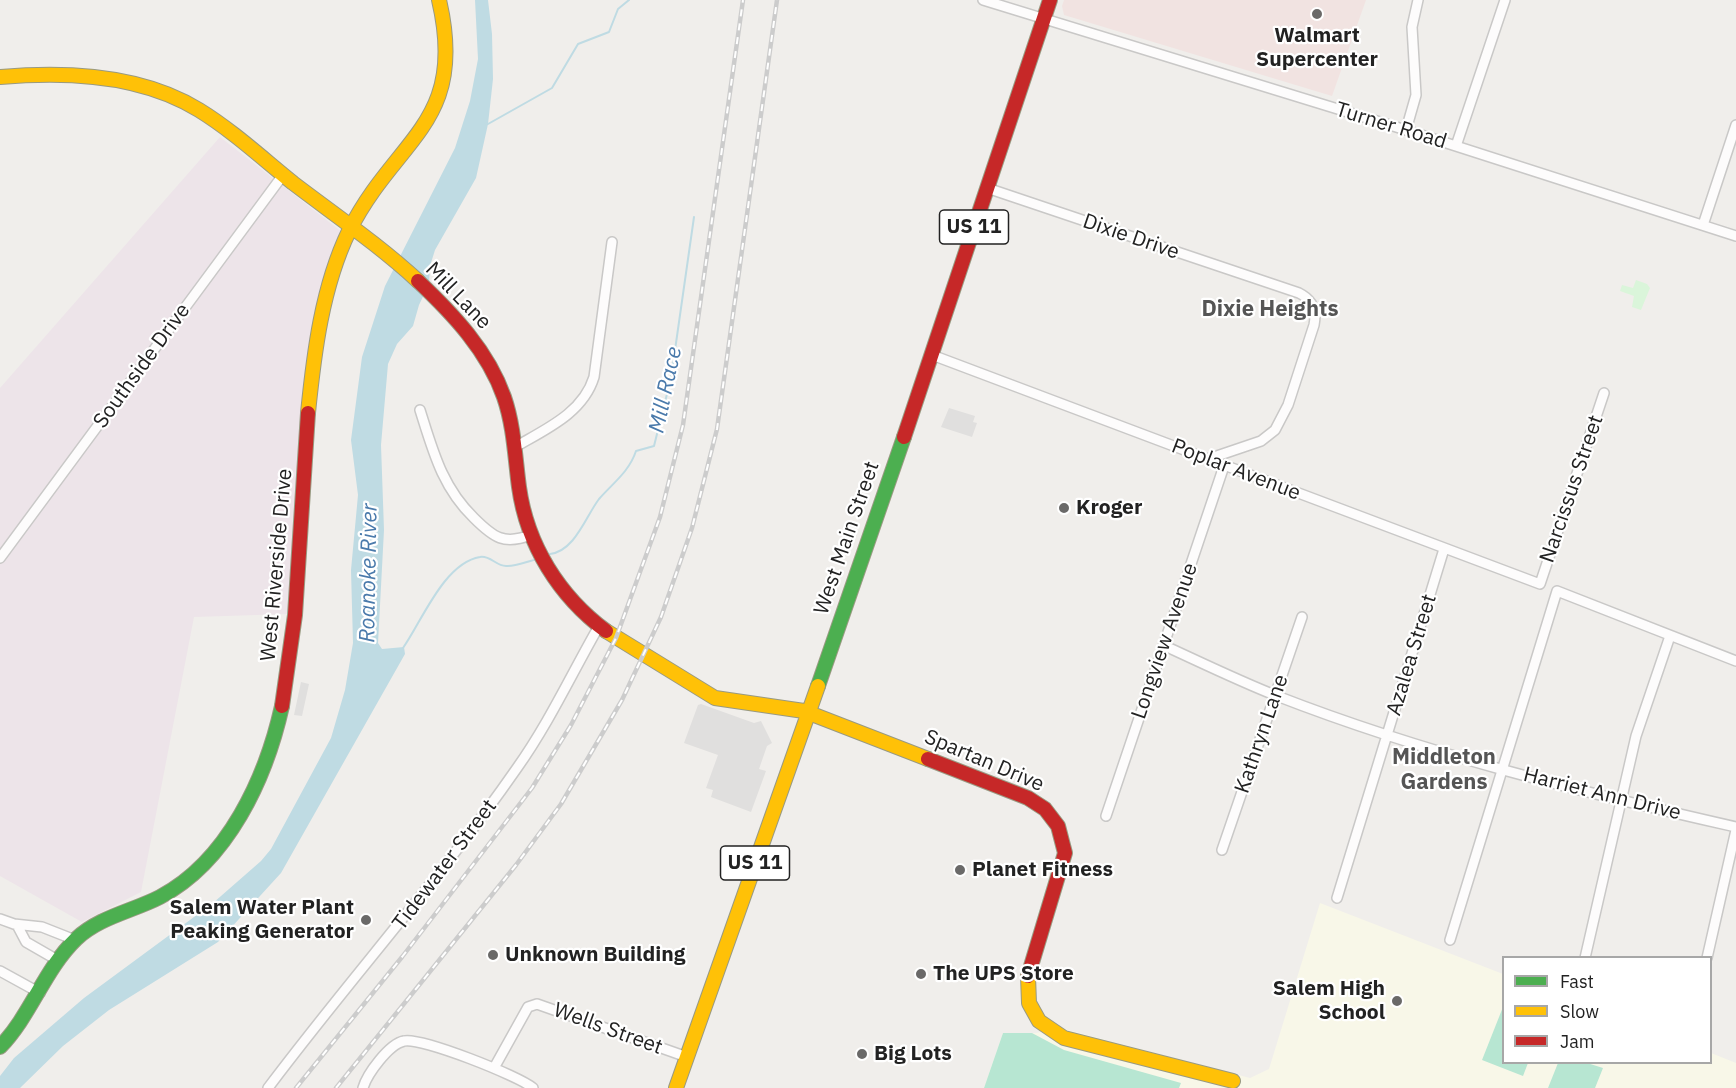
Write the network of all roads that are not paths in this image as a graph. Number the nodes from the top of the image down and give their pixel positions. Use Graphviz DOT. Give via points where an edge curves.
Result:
graph roads {
  1 [pos="439,0"];
  2 [pos="983,0"];
  3 [pos="1050,0"];
  4 [pos="1418,0"];
  5 [pos="1505,0"];
  6 [pos="1044,19"];
  7 [pos="0,77"];
  8 [pos="1736,125"];
  9 [pos="1406,130"];
  10 [pos="1456,146"];
  11 [pos="283,174"];
  12 [pos="987,188"];
  13 [pos="1703,225"];
  14 [pos="351,228"];
  15 [pos="1736,236"];
  16 [pos="612,242"];
  17 [pos="932,355"];
  18 [pos="1604,393"];
  19 [pos="420,410"];
  20 [pos="515,447"];
  21 [pos="1208,459"];
  22 [pos="1224,466"];
  23 [pos="531,535"];
  24 [pos="1444,549"];
  25 [pos="0,558"];
  26 [pos="1540,584"];
  27 [pos="1302,618"];
  28 [pos="599,626"];
  29 [pos="1670,636"];
  30 [pos="1165,646"];
  31 [pos="1736,661"];
  32 [pos="1275,695"];
  33 [pos="807,713"];
  34 [pos="1387,734"];
  35 [pos="1503,769"];
  36 [pos="1621,801"];
  37 [pos="1106,816"];
  38 [pos="1736,828"];
  39 [pos="1222,850"];
  40 [pos="1337,898"];
  41 [pos="0,920"];
  42 [pos="17,925"];
  43 [pos="75,940"];
  44 [pos="1450,940"];
  45 [pos="1585,956"];
  46 [pos="1707,956"];
  47 [pos="59,961"];
  48 [pos="0,971"];
  49 [pos="40,993"];
  50 [pos="0,1047"];
  51 [pos="687,1057"];
  52 [pos="494,1068"];
  53 [pos="1233,1081"];
  54 [pos="268,1088"];
  55 [pos="363,1088"];
  56 [pos="533,1088"];
  57 [pos="676,1088"];
  1 -- 14 [label="street, West Riverside Drive" via="447,52 441,93"];
  2 -- 6 [label="street, Turner Road"];
  3 -- 6 [label="street, West Main Street / US 11"];
  4 -- 9 [label="street" via="1412,27 1416,95"];
  5 -- 10 [label="street"];
  6 -- 9 [label="street, Turner Road"];
  6 -- 12 [label="street, West Main Street / US 11"];
  7 -- 11 [label="street, Mill Lane" via="69,76 159,91 214,121"];
  8 -- 13 [label="street"];
  9 -- 10 [label="street, Turner Road"];
  10 -- 13 [label="street, Turner Road"];
  11 -- 14 [label="street, Mill Lane"];
  11 -- 25 [label="street, Southside Drive"];
  12 -- 17 [label="street, West Main Street / US 11"];
  12 -- 21 [label="street, Dixie Drive" via="1306,296 1316,311 1314,325 1281,420 1268,436"];
  13 -- 15 [label="street, Turner Road"];
  14 -- 20 [label="street, Mill Lane" via="429,293 469,333 491,368 507,406"];
  14 -- 43 [label="street, West Riverside Drive" via="330,285 317,344 291,662 265,763 239,816 203,866 164,895 93,926"];
  16 -- 20 [label="street" via="594,377 586,396 567,415"];
  17 -- 21 [label="street, Poplar Avenue"];
  17 -- 33 [label="street, West Main Street / US 11"];
  18 -- 26 [label="street, Narcissus Street"];
  19 -- 23 [label="street" via="438,466 455,499 493,535 511,541"];
  20 -- 23 [label="street, Mill Lane" via="520,492"];
  21 -- 22 [label="street, Poplar Avenue"];
  22 -- 24 [label="street, Poplar Avenue"];
  22 -- 30 [label="street, Longview Avenue"];
  23 -- 28 [label="street, Mill Lane" via="562,589"];
  24 -- 26 [label="street, Poplar Avenue"];
  24 -- 34 [label="street, Azalea Street"];
  27 -- 32 [label="street, Kathryn Lane"];
  28 -- 33 [label="street, Mill Lane" via="710,696 731,703 779,706"];
  28 -- 54 [label="street, Tidewater Street" via="533,744 494,801"];
  29 -- 31 [label="street"];
  29 -- 35 [label="street, Narcissus Street" via="1557,591"];
  29 -- 36 [label="street" via="1636,736"];
  30 -- 32 [label="street, Harriet Ann Drive"];
  30 -- 37 [label="street, Longview Avenue"];
  32 -- 34 [label="street, Harriet Ann Drive"];
  32 -- 39 [label="street, Kathryn Lane"];
  33 -- 51 [label="street, West Main Street / US 11"];
  33 -- 53 [label="street, Spartan Drive" via="989,783 1037,804 1048,813 1060,830 1065,853 1028,975 1029,1003 1039,1021 1064,1038"];
  34 -- 35 [label="street, Harriet Ann Drive"];
  34 -- 40 [label="street, Azalea Street"];
  35 -- 36 [label="street, Harriet Ann Drive"];
  35 -- 44 [label="street, Narcissus Street"];
  36 -- 38 [label="street, Harriet Ann Drive"];
  36 -- 45 [label="street"];
  38 -- 46 [label="street"];
  41 -- 42 [label="street"];
  42 -- 43 [label="street" via="42,927"];
  42 -- 47 [label="street" via="26,942"];
  43 -- 47 [label="street, West Riverside Drive"];
  47 -- 49 [label="street, West Riverside Drive"];
  48 -- 49 [label="street"];
  49 -- 50 [label="street, West Riverside Drive"];
  51 -- 52 [label="street, Wells Street" via="537,1004 528,1007"];
  51 -- 57 [label="street, West Main Street / US 11"];
  52 -- 55 [label="street" via="408,1040 394,1046"];
  52 -- 56 [label="street"];
}
